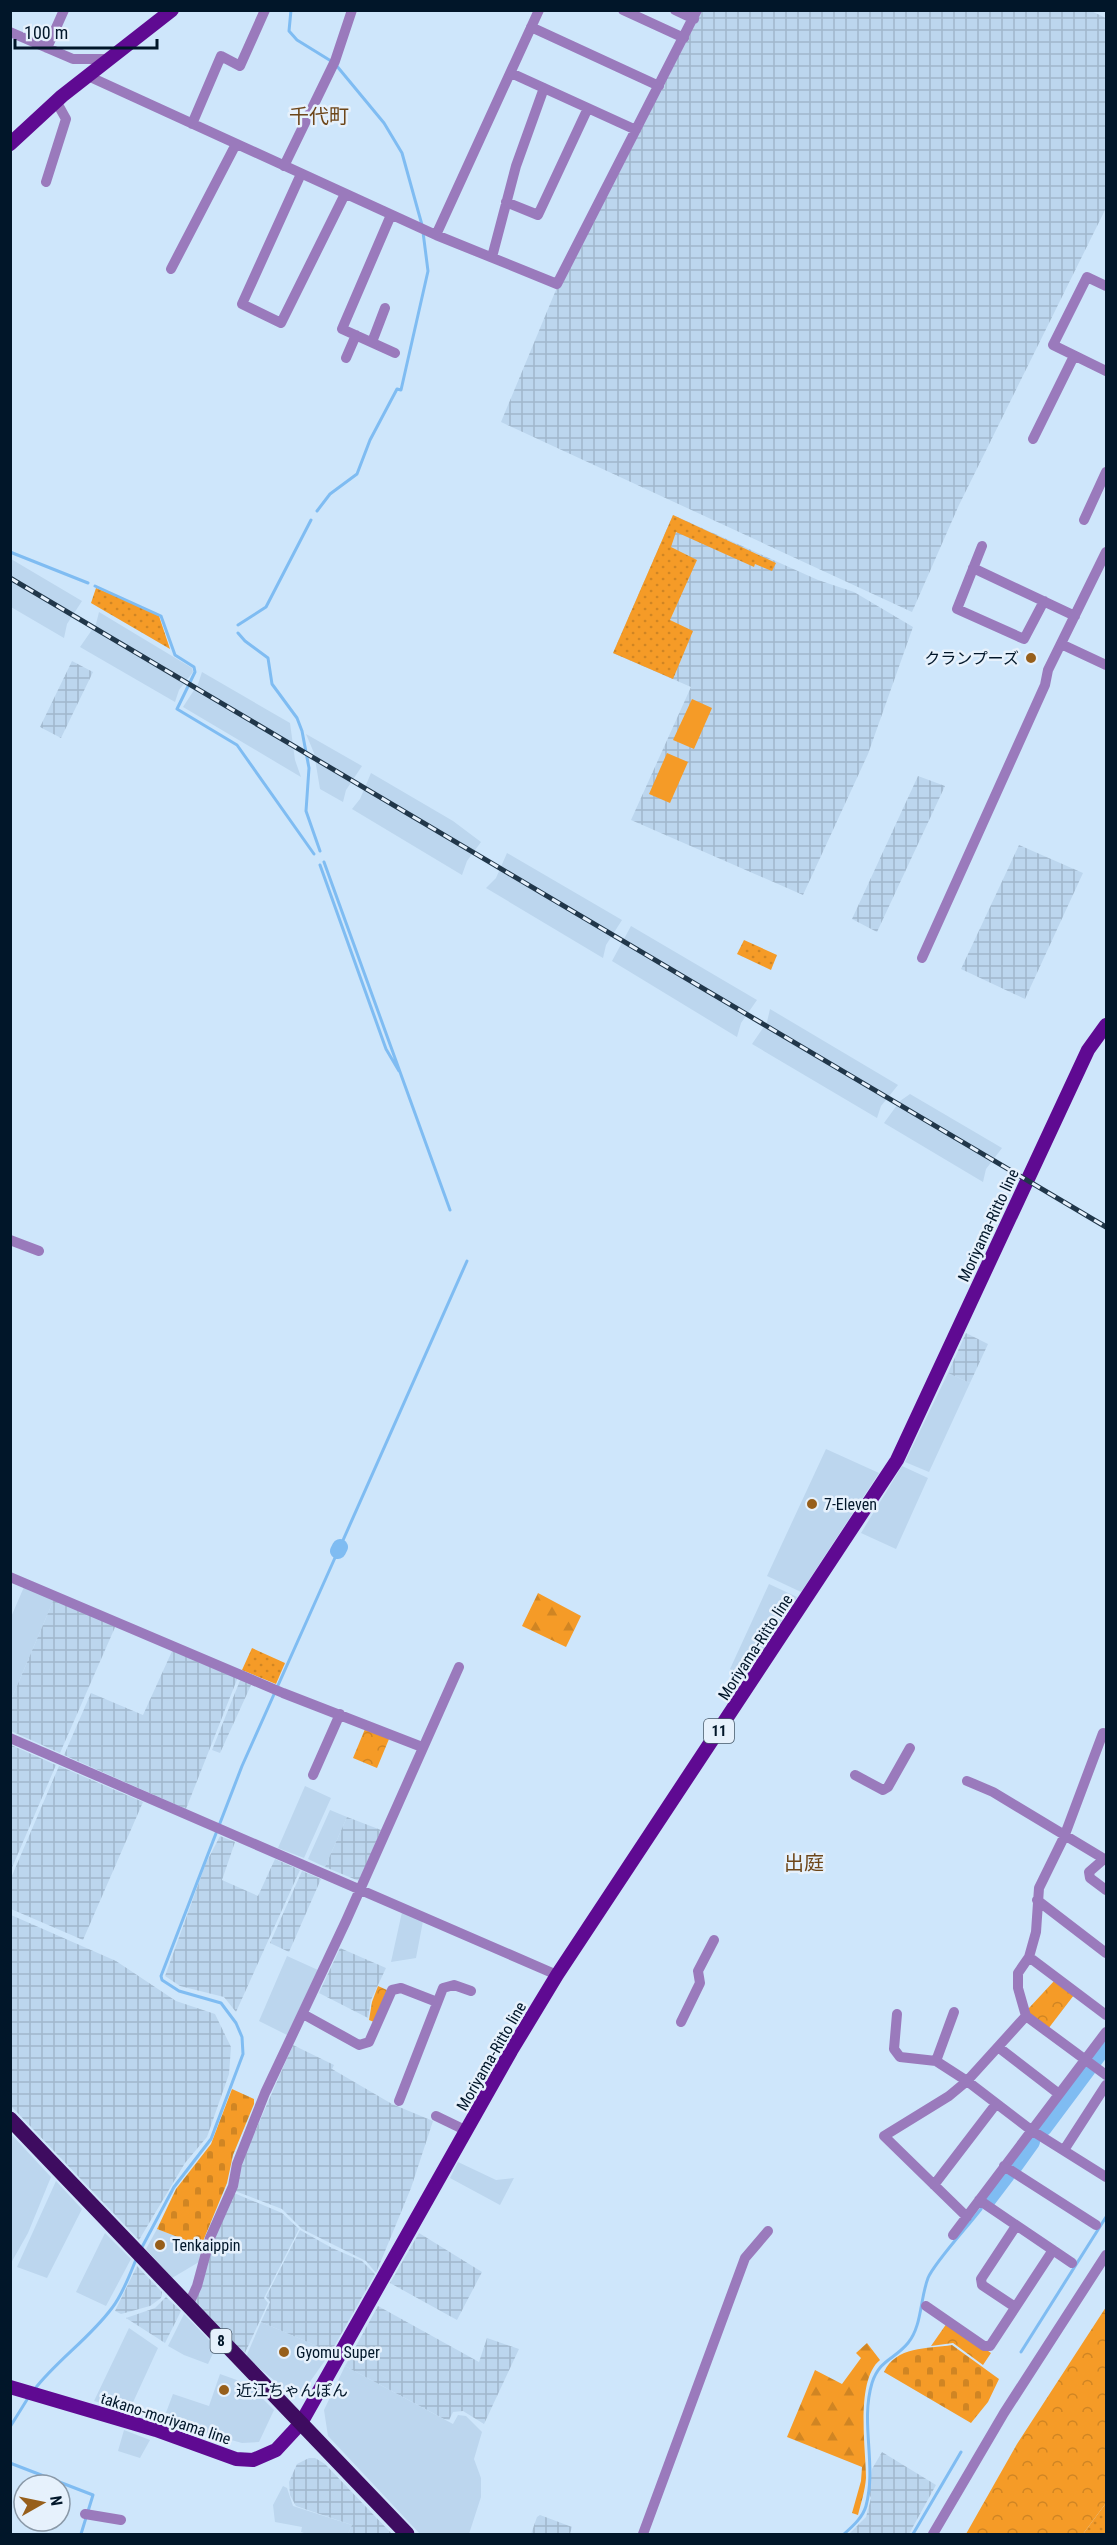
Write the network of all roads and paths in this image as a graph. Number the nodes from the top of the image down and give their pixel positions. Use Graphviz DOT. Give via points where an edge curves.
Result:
graph roads {
  1 [pos="64,10"];
  2 [pos="172,10"];
  3 [pos="265,10"];
  4 [pos="352,10"];
  5 [pos="539,10"];
  6 [pos="623,10"];
  7 [pos="675,10"];
  8 [pos="696,15"];
  9 [pos="531,27"];
  10 [pos="10,32"];
  11 [pos="684,38"];
  12 [pos="47,48"];
  13 [pos="110,59"];
  14 [pos="511,73"];
  15 [pos="88,76"];
  16 [pos="659,86"];
  17 [pos="544,88"];
  18 [pos="56,101"];
  19 [pos="588,108"];
  20 [pos="192,124"];
  21 [pos="636,130"];
  22 [pos="10,144"];
  23 [pos="236,144"];
  24 [pos="284,166"];
  25 [pos="301,174"];
  26 [pos="46,182"];
  27 [pos="345,194"];
  28 [pos="506,202"];
  29 [pos="391,215"];
  30 [pos="436,235"];
  31 [pos="492,257"];
  32 [pos="171,269"];
  33 [pos="1107,286"];
  34 [pos="385,308"];
  35 [pos="356,335"];
  36 [pos="372,342"];
  37 [pos="395,353"];
  38 [pos="1074,356"];
  39 [pos="346,358"];
  40 [pos="1107,371"];
  41 [pos="1033,439"];
  42 [pos="1107,472"];
  43 [pos="1084,520"];
  44 [pos="982,546"];
  45 [pos="1107,552"];
  46 [pos="973,568"];
  47 [pos="1044,601"];
  48 [pos="1075,616"];
  49 [pos="1061,644"];
  50 [pos="1107,665"];
  51 [pos="922,958"];
  52 [pos="1107,1025"];
  53 [pos="10,1240"];
  54 [pos="39,1251"];
  55 [pos="10,1577"];
  56 [pos="459,1667"];
  57 [pos="340,1714"];
  58 [pos="1103,1733"];
  59 [pos="10,1738"];
  60 [pos="422,1747"];
  61 [pos="910,1748"];
  62 [pos="313,1775"];
  63 [pos="855,1775"];
  64 [pos="967,1781"];
  65 [pos="1064,1837"];
  66 [pos="1105,1859"];
  67 [pos="360,1890"];
  68 [pos="1107,1890"];
  69 [pos="1037,1900"];
  70 [pos="714,1940"];
  71 [pos="1107,1953"];
  72 [pos="1029,1957"];
  73 [pos="557,1975"];
  74 [pos="471,1991"];
  75 [pos="438,2002"];
  76 [pos="954,2012"];
  77 [pos="303,2014"];
  78 [pos="897,2014"];
  79 [pos="1107,2015"];
  80 [pos="1026,2016"];
  81 [pos="681,2022"];
  82 [pos="1107,2032"];
  83 [pos="998,2047"];
  84 [pos="1085,2060"];
  85 [pos="936,2061"];
  86 [pos="1107,2075"];
  87 [pos="966,2081"];
  88 [pos="1107,2085"];
  89 [pos="1059,2094"];
  90 [pos="399,2101"];
  91 [pos="996,2104"];
  92 [pos="436,2116"];
  93 [pos="10,2119"];
  94 [pos="1031,2130"];
  95 [pos="467,2131"];
  96 [pos="1064,2150"];
  97 [pos="1004,2166"];
  98 [pos="1105,2173"];
  99 [pos="934,2185"];
  100 [pos="979,2200"];
  101 [pos="967,2217"];
  102 [pos="1096,2225"];
  103 [pos="1016,2226"];
  104 [pos="768,2230"];
  105 [pos="953,2235"];
  106 [pos="1053,2250"];
  107 [pos="1107,2255"];
  108 [pos="1072,2263"];
  109 [pos="188,2306"];
  110 [pos="926,2306"];
  111 [pos="1015,2307"];
  112 [pos="10,2387"];
  113 [pos="301,2423"];
  114 [pos="88,2515"];
  115 [pos="120,2520"];
  116 [pos="407,2535"];
  117 [pos="643,2535"];
  118 [pos="933,2535"];
  1 -- 12 [label="street"];
  2 -- 13 [label="main road"];
  3 -- 20 [label="street" via="240,66 221,56"];
  4 -- 24 [label="street" via="335,61"];
  5 -- 9 [label="street"];
  6 -- 11 [label="street"];
  7 -- 8 [label="street"];
  8 -- 11 [label="street"];
  9 -- 14 [label="street"];
  9 -- 16 [label="street"];
  10 -- 12 [label="street"];
  11 -- 16 [label="street"];
  12 -- 13 [label="street" via="73,59"];
  13 -- 15 [label="main road"];
  14 -- 17 [label="street"];
  14 -- 30 [label="street"];
  15 -- 18 [label="main road"];
  15 -- 20 [label="street"];
  16 -- 21 [label="street"];
  17 -- 19 [label="street"];
  17 -- 28 [label="street"];
  18 -- 22 [label="main road"];
  18 -- 26 [label="street" via="66,119"];
  19 -- 21 [label="street"];
  19 -- 28 [label="street" via="538,215"];
  20 -- 23 [label="street"];
  21 -- 31 [label="street" via="557,284"];
  23 -- 24 [label="street"];
  23 -- 32 [label="street"];
  24 -- 25 [label="street"];
  25 -- 27 [label="street"];
  25 -- 27 [label="street" via="242,304 281,323"];
  27 -- 29 [label="street"];
  28 -- 31 [label="street"];
  29 -- 30 [label="street"];
  29 -- 35 [label="street" via="342,329"];
  30 -- 31 [label="street"];
  33 -- 38 [label="street" via="1087,277 1053,345"];
  34 -- 36 [label="street"];
  35 -- 36 [label="street"];
  35 -- 39 [label="street"];
  36 -- 37 [label="street"];
  38 -- 40 [label="street"];
  38 -- 41 [label="street"];
  42 -- 43 [label="street"];
  44 -- 46 [label="street"];
  45 -- 48 [label="street"];
  46 -- 47 [label="street"];
  46 -- 47 [label="street" via="957,609 1024,639"];
  47 -- 48 [label="street"];
  48 -- 49 [label="street"];
  49 -- 50 [label="street"];
  49 -- 51 [label="street"];
  52 -- 73 [label="main road, Moriyama-Ritto line / 11" via="1088,1050 897,1460"];
  53 -- 54 [label="street"];
  55 -- 57 [label="street"];
  56 -- 60 [label="street"];
  57 -- 60 [label="street"];
  57 -- 62 [label="street"];
  58 -- 65 [label="street"];
  59 -- 67 [label="street"];
  60 -- 67 [label="street"];
  61 -- 63 [label="street" via="883,1790"];
  64 -- 65 [label="street" via="993,1792"];
  65 -- 66 [label="street"];
  65 -- 69 [label="street" via="1043,1876"];
  66 -- 68 [label="street" via="1089,1872 1090,1878"];
  67 -- 73 [label="street"];
  67 -- 77 [label="street"];
  69 -- 71 [label="street"];
  69 -- 72 [label="street" via="1036,1932"];
  70 -- 81 [label="street" via="698,1971 700,1983"];
  72 -- 79 [label="street"];
  72 -- 80 [label="street" via="1018,1973"];
  73 -- 95 [label="main road, Moriyama-Ritto line / 11"];
  74 -- 75 [label="street" via="454,1985 443,1988"];
  75 -- 77 [label="street" via="401,1988 392,1990 369,2042 359,2045"];
  75 -- 90 [label="street"];
  76 -- 85 [label="street"];
  77 -- 109 [label="street" via="246,2139 233,2186 210,2238 206,2261"];
  78 -- 85 [label="street" via="894,2049 900,2057"];
  80 -- 83 [label="street"];
  80 -- 84 [label="street"];
  82 -- 84 [label="street"];
  83 -- 87 [label="street"];
  83 -- 89 [label="street"];
  84 -- 86 [label="street"];
  84 -- 89 [label="street"];
  85 -- 87 [label="street"];
  87 -- 91 [label="street"];
  87 -- 99 [label="street" via="884,2136"];
  88 -- 96 [label="street"];
  89 -- 94 [label="street"];
  91 -- 94 [label="street"];
  91 -- 99 [label="street"];
  92 -- 95 [label="street"];
  93 -- 109 [label="highway, 8"];
  94 -- 96 [label="street"];
  94 -- 97 [label="street"];
  95 -- 113 [label="main road, Moriyama-Ritto line / 11"];
  96 -- 98 [label="street"];
  97 -- 100 [label="street"];
  97 -- 102 [label="street"];
  99 -- 101 [label="street"];
  100 -- 101 [label="street"];
  100 -- 103 [label="street"];
  101 -- 105 [label="street"];
  103 -- 106 [label="street"];
  103 -- 111 [label="street" via="981,2279 982,2285"];
  104 -- 117 [label="street" via="745,2258"];
  106 -- 108 [label="street"];
  106 -- 111 [label="street"];
  107 -- 118 [label="street" via="1004,2413"];
  109 -- 113 [label="highway, 8"];
  110 -- 111 [label="street" via="984,2346 990,2346"];
  112 -- 113 [label="main road, takano-moriyama line" via="156,2430 236,2459 253,2460 276,2450"];
  113 -- 116 [label="highway, 8"];
  114 -- 115 [label="street"];
}
